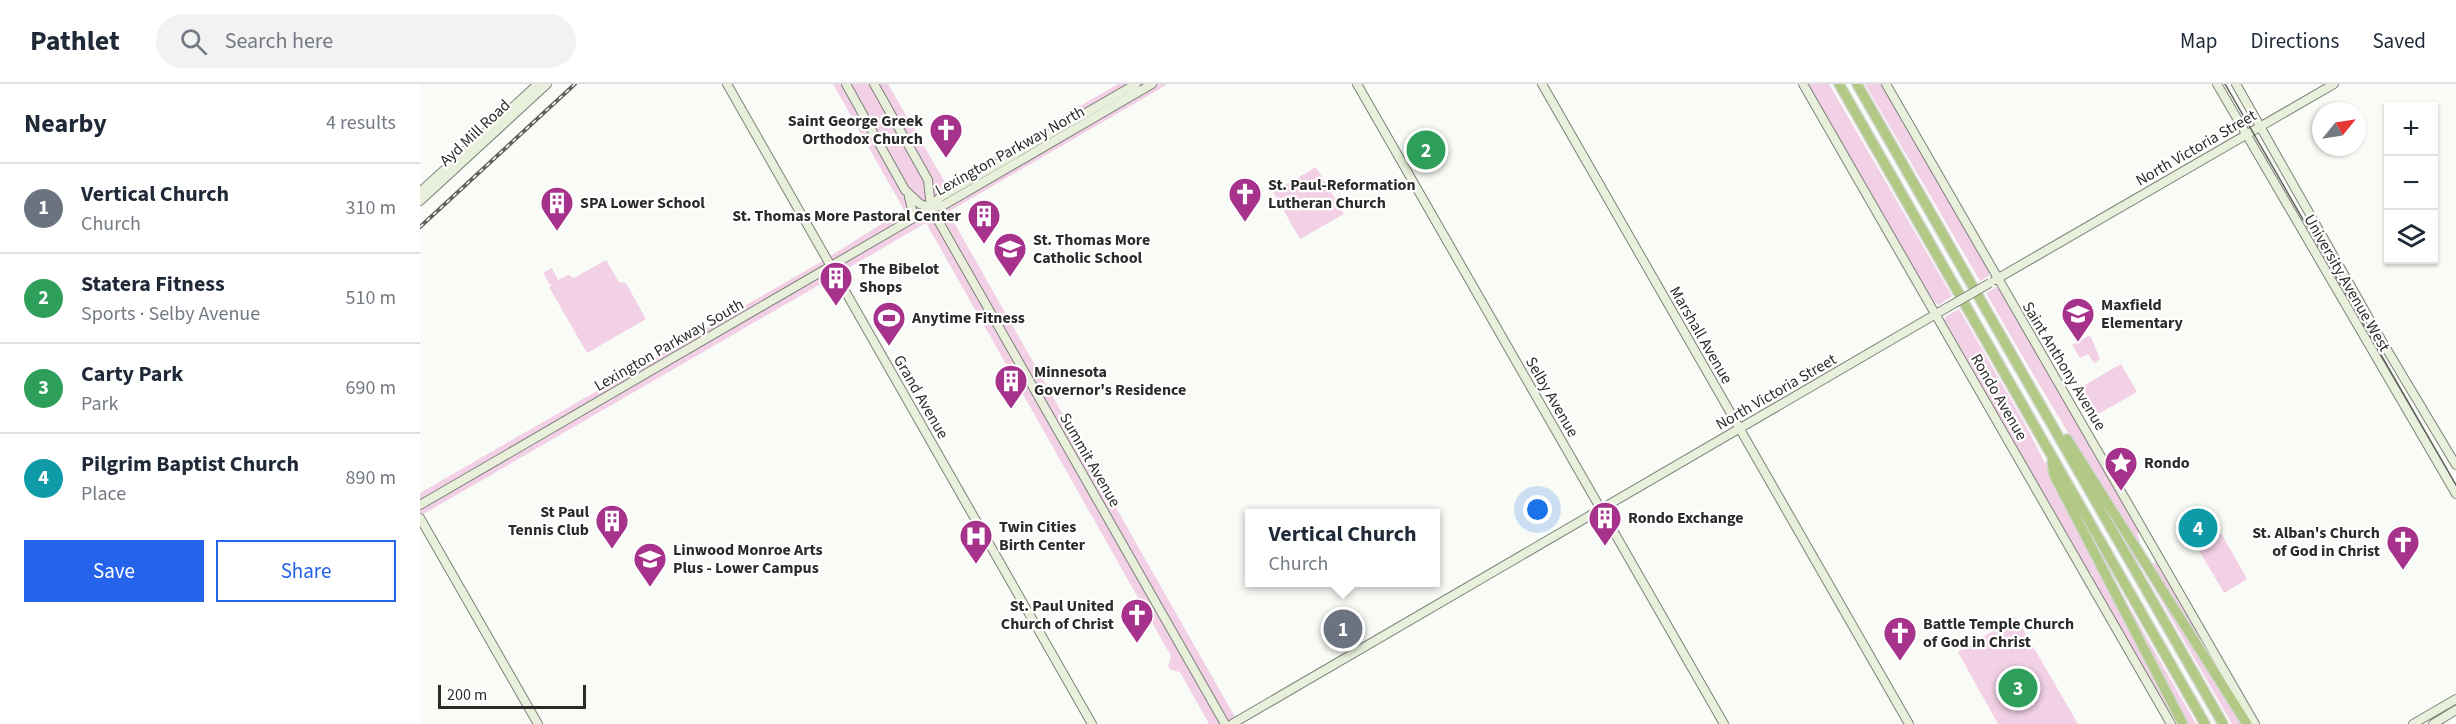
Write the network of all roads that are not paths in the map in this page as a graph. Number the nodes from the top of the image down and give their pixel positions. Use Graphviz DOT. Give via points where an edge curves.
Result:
graph roads {
  1 [pos="538,84"];
  2 [pos="548,84"];
  3 [pos="727,84"];
  4 [pos="846,84"];
  5 [pos="874,84"];
  6 [pos="1136,84"];
  7 [pos="1152,84"];
  8 [pos="1357,84"];
  9 [pos="1542,84"];
  10 [pos="1803,84"];
  11 [pos="1839,84"];
  12 [pos="1857,84"];
  13 [pos="1886,84"];
  14 [pos="2217,84"];
  15 [pos="2236,84"];
  16 [pos="2334,84"];
  17 [pos="2260,126"];
  18 [pos="2246,135"];
  19 [pos="928,180"];
  20 [pos="955,189"];
  21 [pos="905,190"];
  22 [pos="420,192"];
  23 [pos="420,201"];
  24 [pos="931,208"];
  25 [pos="905,223"];
  26 [pos="831,266"];
  27 [pos="1998,278"];
  28 [pos="1936,314"];
  29 [pos="2013,356"];
  30 [pos="1740,429"];
  31 [pos="2050,454"];
  32 [pos="2456,465"];
  33 [pos="2456,494"];
  34 [pos="420,505"];
  35 [pos="1601,510"];
  36 [pos="420,518"];
  37 [pos="2456,699"];
  38 [pos="2456,710"];
  39 [pos="538,724"];
  40 [pos="1092,724"];
  41 [pos="1225,724"];
  42 [pos="1232,724"];
  43 [pos="1724,724"];
  44 [pos="1909,724"];
  45 [pos="2171,724"];
  46 [pos="2183,724"];
  47 [pos="2205,724"];
  48 [pos="2223,724"];
  49 [pos="2247,724"];
  50 [pos="2254,724"];
  51 [pos="2413,724"];
  52 [pos="2433,724"];
  1 -- 22 [label="street, Ayd Mill Road"];
  2 -- 23 [label="street, Ayd Mill Road"];
  3 -- 26 [label="street, Grand Avenue"];
  4 -- 21 [label="street, Summit Avenue"];
  5 -- 19 [label="street, Summit Avenue"];
  6 -- 20 [label="street, Lexington Parkway North"];
  7 -- 24 [label="street, Lexington Parkway North" via="944,205"];
  8 -- 35 [label="street, Selby Avenue"];
  9 -- 30 [label="street, Marshall Avenue"];
  10 -- 28 [label="street, Rondo Avenue"];
  11 -- 31 [label="highway"];
  12 -- 29 [label="highway"];
  13 -- 27 [label="street, Saint Anthony Avenue"];
  14 -- 18 [label="street, University Avenue West"];
  15 -- 17 [label="street, University Avenue West"];
  16 -- 17 [label="street, North Victoria Street"];
  17 -- 18 [label="street, North Victoria Street"];
  17 -- 32 [label="street, University Avenue West"];
  18 -- 27 [label="street, North Victoria Street"];
  18 -- 33 [label="street, University Avenue West"];
  19 -- 20 [label="street" via="941,190"];
  19 -- 24 [label="street, Summit Avenue"];
  20 -- 24 [label="street, Lexington Parkway North"];
  21 -- 24 [label="street, Summit Avenue"];
  21 -- 25 [label="street" via="912,209"];
  24 -- 25 [label="street, Lexington Parkway South"];
  24 -- 41 [label="street, Summit Avenue"];
  25 -- 26 [label="street, Lexington Parkway South"];
  26 -- 34 [label="street, Lexington Parkway South"];
  26 -- 40 [label="street, Grand Avenue"];
  27 -- 28 [label="street, North Victoria Street, bridge"];
  27 -- 50 [label="street, Saint Anthony Avenue"];
  28 -- 30 [label="street, North Victoria Street"];
  28 -- 45 [label="street, Rondo Avenue"];
  29 -- 48 [label="highway"];
  29 -- 49 [label="highway"];
  30 -- 35 [label="street, North Victoria Street"];
  30 -- 44 [label="street, Marshall Avenue"];
  31 -- 46 [label="highway" via="2054,475"];
  31 -- 47 [label="highway"];
  35 -- 42 [label="street, North Victoria Street"];
  35 -- 43 [label="street, Selby Avenue"];
  36 -- 39 [label="street"];
  37 -- 51 [label="street"];
  38 -- 52 [label="street"];
}
